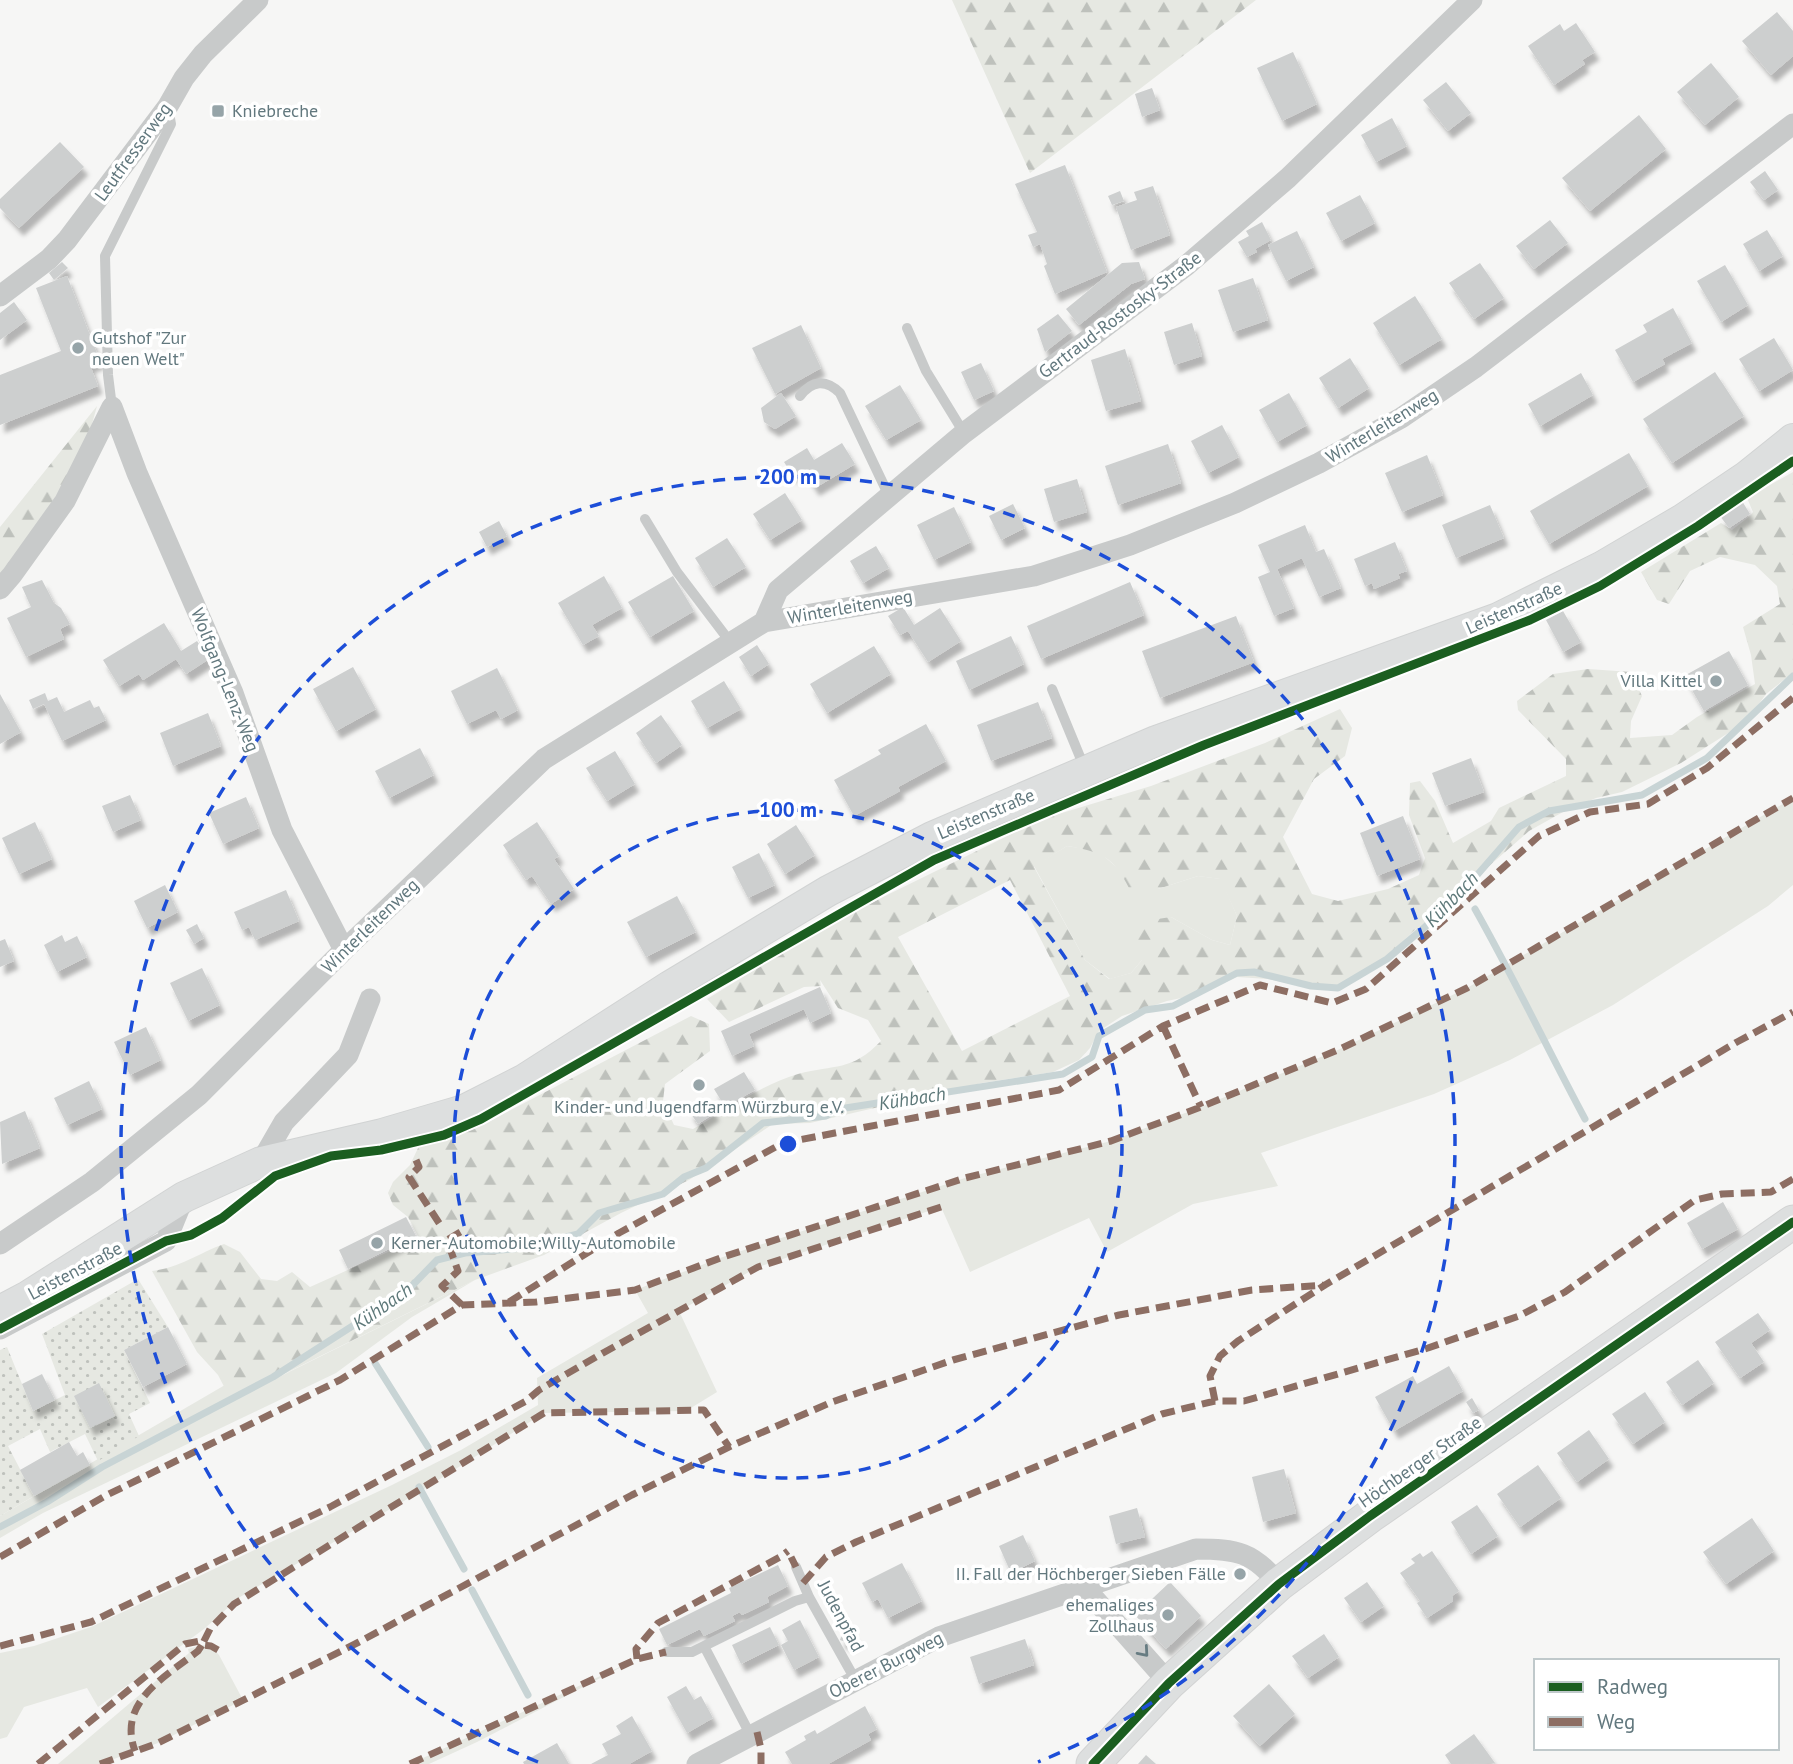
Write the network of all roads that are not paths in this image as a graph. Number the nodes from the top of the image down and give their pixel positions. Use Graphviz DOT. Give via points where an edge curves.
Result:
graph roads {
  1 [pos="258,0"];
  2 [pos="1472,0"];
  3 [pos="168,106"];
  4 [pos="1793,124"];
  5 [pos="0,296"];
  6 [pos="907,328"];
  7 [pos="800,396"];
  8 [pos="112,407"];
  9 [pos="964,433"];
  10 [pos="1793,439"];
  11 [pos="889,496"];
  12 [pos="645,519"];
  13 [pos="0,589"];
  14 [pos="764,622"];
  15 [pos="731,643"];
  16 [pos="1052,690"];
  17 [pos="1086,771"];
  18 [pos="344,950"];
  19 [pos="370,999"];
  20 [pos="261,1162"];
  21 [pos="184,1197"];
  22 [pos="1793,1222"];
  23 [pos="0,1244"];
  24 [pos="0,1311"];
  25 [pos="0,1329"];
  26 [pos="796,1567"];
  27 [pos="1279,1584"];
  28 [pos="1084,1587"];
  29 [pos="809,1597"];
  30 [pos="704,1646"];
  31 [pos="666,1651"];
  32 [pos="856,1681"];
  33 [pos="1169,1683"];
  34 [pos="751,1736"];
  35 [pos="697,1764"];
  36 [pos="1093,1764"];
  1 -- 3 [label="street, Leutfresserweg" via="203,54"];
  2 -- 9 [label="street, Gertraud-Rostosky-Straße" via="1288,178 1187,265"];
  3 -- 5 [label="street, Leutfresserweg" via="67,240"];
  3 -- 8 [label="lane" via="171,124 106,256"];
  4 -- 14 [label="street, Winterleitenweg" via="1476,367 1401,418 1319,463 1235,503 1034,576"];
  6 -- 9 [label="lane" via="926,371"];
  7 -- 11 [label="lane" via="819,382 840,393"];
  8 -- 13 [label="street" via="65,501"];
  8 -- 18 [label="street, Wolfgang-Lenz-Weg" via="233,693 282,831"];
  9 -- 11 [label="street, Gertraud-Rostosky-Straße"];
  10 -- 17 [label="main road, Leistenstraße" via="1683,519 1603,566 1498,618 1156,741"];
  11 -- 14 [label="street, Gertraud-Rostosky-Straße" via="778,590"];
  12 -- 15 [label="lane" via="677,572"];
  14 -- 15 [label="street, Winterleitenweg"];
  15 -- 18 [label="street, Winterleitenweg" via="544,759"];
  16 -- 17 [label="lane"];
  17 -- 20 [label="main road, Leistenstraße" via="932,837 828,891 525,1079 464,1110"];
  18 -- 23 [label="street, Winterleitenweg" via="199,1095 92,1182"];
  19 -- 20 [label="street" via="348,1055 284,1122"];
  20 -- 21 [label="main road, Leistenstraße"];
  21 -- 24 [label="main road, Leistenstraße"];
  21 -- 25 [label="street, Leistenstraße" via="166,1241"];
  22 -- 27 [label="main road, Höchberger Straße"];
  26 -- 29 [label="lane, Judenpfad"];
  27 -- 28 [label="street, Oberer Burgweg" via="1246,1554 1196,1549"];
  27 -- 33 [label="main road, Höchberger Straße"];
  28 -- 32 [label="street, Oberer Burgweg" via="939,1637"];
  28 -- 33 [label="street, one-way"];
  29 -- 30 [label="lane"];
  29 -- 32 [label="lane, Judenpfad"];
  30 -- 31 [label="lane" via="692,1652"];
  30 -- 34 [label="lane"];
  32 -- 34 [label="street, Oberer Burgweg"];
  33 -- 36 [label="main road, Höchberger Straße"];
  34 -- 35 [label="street, Oberer Burgweg"];
}
